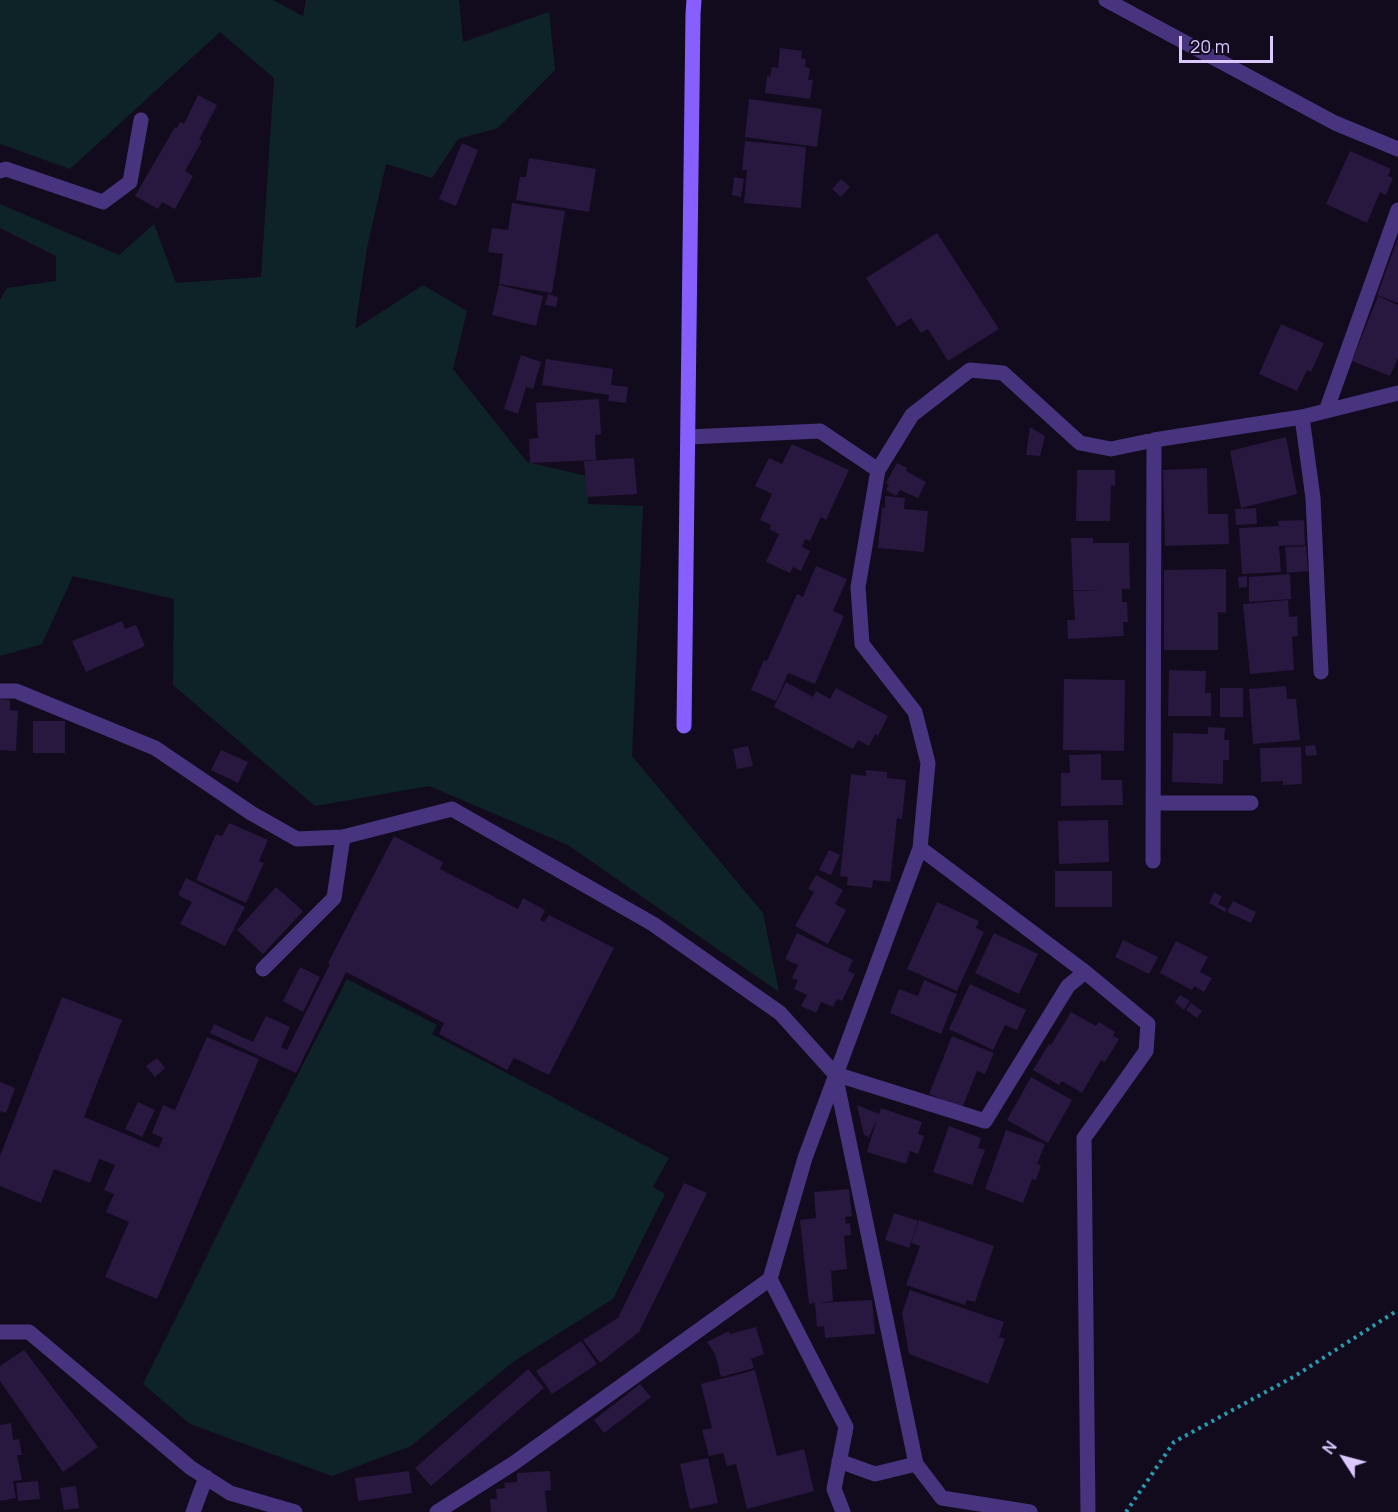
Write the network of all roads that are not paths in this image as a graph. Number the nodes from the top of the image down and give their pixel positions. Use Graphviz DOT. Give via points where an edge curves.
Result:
graph roads {
  1 [pos="694,0"];
  2 [pos="1106,0"];
  3 [pos="141,120"];
  4 [pos="1398,150"];
  5 [pos="0,171"];
  6 [pos="1398,210"];
  7 [pos="1398,393"];
  8 [pos="1326,411"];
  9 [pos="1302,417"];
  10 [pos="688,437"];
  11 [pos="1155,440"];
  12 [pos="878,470"];
  13 [pos="1321,672"];
  14 [pos="0,691"];
  15 [pos="684,726"];
  16 [pos="1154,803"];
  17 [pos="1251,803"];
  18 [pos="343,837"];
  19 [pos="920,848"];
  20 [pos="1153,861"];
  21 [pos="263,969"];
  22 [pos="1085,972"];
  23 [pos="835,1074"];
  24 [pos="770,1279"];
  25 [pos="0,1332"];
  26 [pos="839,1461"];
  27 [pos="916,1464"];
  28 [pos="206,1477"];
  29 [pos="193,1512"];
  30 [pos="295,1512"];
  31 [pos="437,1512"];
  32 [pos="843,1512"];
  33 [pos="1030,1512"];
  34 [pos="1088,1512"];
  1 -- 10 [label="street"];
  2 -- 4 [label="street" via="1335,123"];
  3 -- 5 [label="street" via="130,182 103,202 6,169"];
  6 -- 8 [label="street"];
  7 -- 8 [label="street"];
  8 -- 9 [label="street"];
  9 -- 11 [label="street"];
  9 -- 13 [label="street" via="1313,498"];
  10 -- 12 [label="street" via="820,431"];
  10 -- 15 [label="street"];
  11 -- 12 [label="street" via="1111,449 1080,443 1003,373 970,370 912,415"];
  11 -- 16 [label="street"];
  12 -- 19 [label="street" via="858,588 862,644 915,712 928,763"];
  14 -- 18 [label="street" via="16,691 155,748 297,839"];
  16 -- 17 [label="street"];
  16 -- 20 [label="street"];
  18 -- 21 [label="street" via="334,898"];
  18 -- 23 [label="street" via="452,809 653,924 780,1013"];
  19 -- 22 [label="street"];
  19 -- 23 [label="street"];
  22 -- 23 [label="street" via="1068,986 985,1121"];
  22 -- 34 [label="street" via="1148,1024 1146,1050 1084,1138"];
  23 -- 24 [label="street" via="805,1158"];
  23 -- 27 [label="street"];
  24 -- 26 [label="street" via="846,1427"];
  24 -- 31 [label="street" via="514,1463"];
  25 -- 28 [label="street" via="29,1332"];
  26 -- 27 [label="street" via="875,1474"];
  26 -- 32 [label="street" via="834,1489"];
  27 -- 33 [label="street" via="942,1498"];
  28 -- 29 [label="street"];
  28 -- 30 [label="street" via="230,1493"];
}
